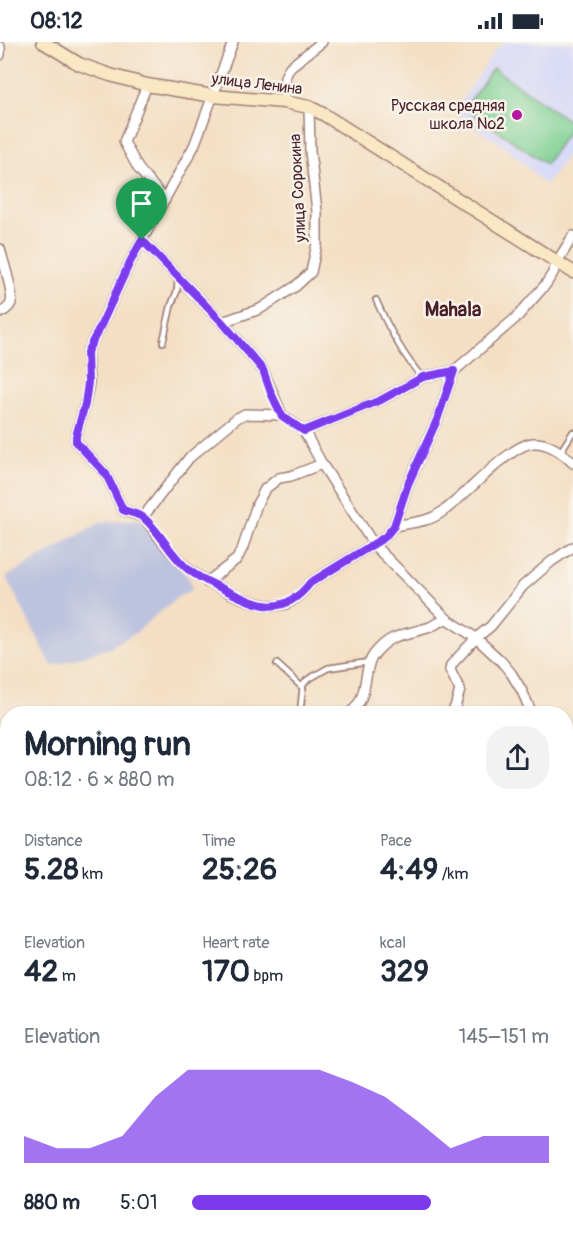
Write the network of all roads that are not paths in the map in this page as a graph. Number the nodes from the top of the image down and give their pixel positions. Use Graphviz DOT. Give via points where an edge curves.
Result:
graph roads {
  1 [pos="43,42"];
  2 [pos="233,42"];
  3 [pos="322,42"];
  4 [pos="0,47"];
  5 [pos="0,55"];
  6 [pos="147,85"];
  7 [pos="213,96"];
  8 [pos="284,102"];
  9 [pos="309,107"];
  10 [pos="165,200"];
  11 [pos="573,236"];
  12 [pos="142,240"];
  13 [pos="0,249"];
  14 [pos="557,262"];
  15 [pos="573,272"];
  16 [pos="178,277"];
  17 [pos="376,300"];
  18 [pos="0,313"];
  19 [pos="222,322"];
  20 [pos="163,342"];
  21 [pos="454,371"];
  22 [pos="423,377"];
  23 [pos="282,416"];
  24 [pos="304,431"];
  25 [pos="573,432"];
  26 [pos="561,451"];
  27 [pos="573,463"];
  28 [pos="322,464"];
  29 [pos="142,517"];
  30 [pos="394,526"];
  31 [pos="374,545"];
  32 [pos="573,547"];
  33 [pos="207,582"];
  34 [pos="447,618"];
  35 [pos="476,638"];
  36 [pos="369,662"];
  37 [pos="277,664"];
  38 [pos="303,688"];
  39 [pos="301,706"];
  40 [pos="356,706"];
  41 [pos="455,706"];
  42 [pos="529,706"];
  1 -- 6 [label="street, улица Ленина" via="80,64"];
  2 -- 7 [label="street"];
  3 -- 8 [label="street" via="290,67 285,77"];
  4 -- 5 [label="street"];
  6 -- 7 [label="street, улица Ленина"];
  6 -- 10 [label="street" via="124,142 138,168"];
  7 -- 8 [label="street, улица Ленина"];
  7 -- 10 [label="street" via="194,146"];
  8 -- 9 [label="street, улица Ленина"];
  9 -- 14 [label="street, улица Ленина"];
  9 -- 19 [label="street, улица Сорокина" via="317,211 317,244 311,272 260,309"];
  10 -- 12 [label="street"];
  11 -- 14 [label="street"];
  12 -- 16 [label="street"];
  12 -- 29 [label="street" via="87,352 88,383 76,436 76,442 106,474 123,510"];
  13 -- 18 [label="street" via="12,301"];
  14 -- 15 [label="street, улица Ленина"];
  14 -- 21 [label="street" via="546,284 517,317"];
  16 -- 19 [label="street"];
  16 -- 20 [label="lane"];
  17 -- 22 [label="lane" via="387,325"];
  19 -- 23 [label="street" via="263,370"];
  21 -- 22 [label="street"];
  21 -- 30 [label="street"];
  22 -- 24 [label="street" via="381,400"];
  23 -- 24 [label="street"];
  23 -- 29 [label="street" via="245,414 237,418 189,458"];
  24 -- 28 [label="street"];
  25 -- 26 [label="lane"];
  26 -- 27 [label="street"];
  26 -- 30 [label="street" via="544,444 522,446 442,512 427,521"];
  28 -- 31 [label="street"];
  28 -- 33 [label="street" via="279,478 265,489 237,558"];
  29 -- 33 [label="street" via="187,569"];
  30 -- 31 [label="street"];
  31 -- 33 [label="street" via="310,583 302,594 286,604 267,606 251,602"];
  31 -- 34 [label="street"];
  32 -- 35 [label="street" via="523,586 491,626"];
  34 -- 35 [label="street"];
  34 -- 36 [label="street" via="393,637"];
  35 -- 41 [label="street" via="451,665 460,690"];
  35 -- 42 [label="street" via="511,673"];
  36 -- 38 [label="lane" via="328,668 307,680"];
  36 -- 40 [label="street" via="361,699"];
  37 -- 38 [label="lane"];
  38 -- 39 [label="lane"];
}
